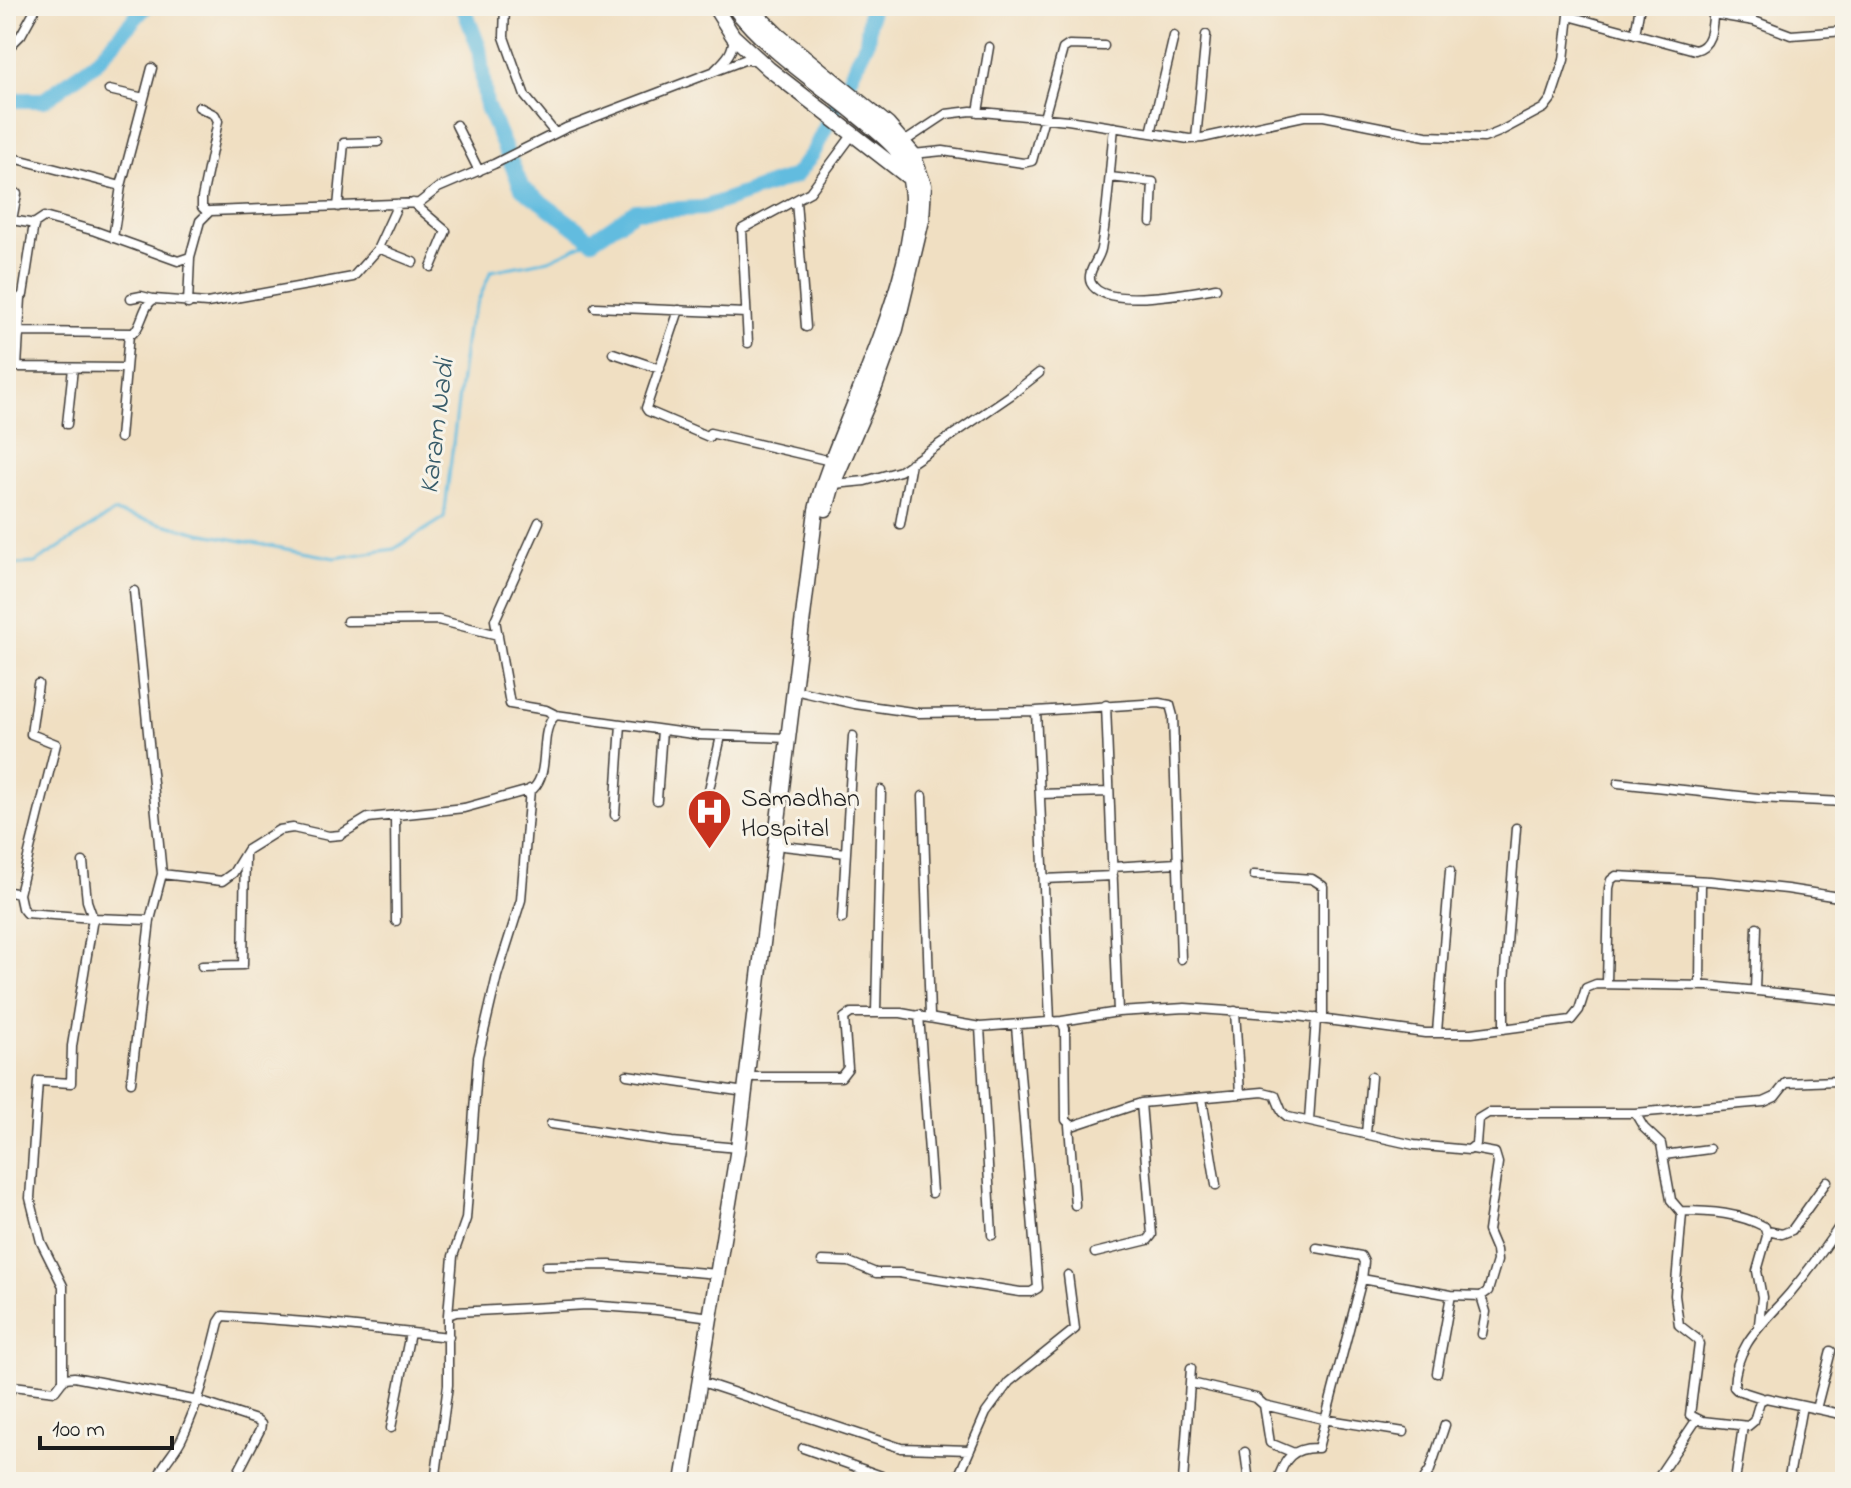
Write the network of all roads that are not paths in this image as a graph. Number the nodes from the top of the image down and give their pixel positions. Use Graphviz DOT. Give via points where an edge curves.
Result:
graph roads {
  1 [pos="37,6"];
  2 [pos="505,6"];
  3 [pos="714,6"];
  4 [pos="733,6"];
  5 [pos="748,6"];
  6 [pos="1570,6"];
  7 [pos="1640,6"];
  8 [pos="1714,10"];
  9 [pos="1569,16"];
  10 [pos="1845,31"];
  11 [pos="1635,34"];
  12 [pos="1206,35"];
  13 [pos="733,36"];
  14 [pos="1174,36"];
  15 [pos="775,41"];
  16 [pos="1104,46"];
  17 [pos="989,47"];
  18 [pos="6,50"];
  19 [pos="764,65"];
  20 [pos="152,68"];
  21 [pos="715,70"];
  22 [pos="109,90"];
  23 [pos="144,98"];
  24 [pos="199,107"];
  25 [pos="863,112"];
  26 [pos="978,112"];
  27 [pos="1046,118"];
  28 [pos="456,125"];
  29 [pos="1114,127"];
  30 [pos="852,132"];
  31 [pos="555,133"];
  32 [pos="1151,133"];
  33 [pos="1196,139"];
  34 [pos="378,142"];
  35 [pos="908,148"];
  36 [pos="6,156"];
  37 [pos="479,171"];
  38 [pos="1110,177"];
  39 [pos="912,180"];
  40 [pos="121,186"];
  41 [pos="6,189"];
  42 [pos="919,198"];
  43 [pos="796,201"];
  44 [pos="413,203"];
  45 [pos="398,204"];
  46 [pos="338,207"];
  47 [pos="207,212"];
  48 [pos="9,220"];
  49 [pos="1151,222"];
  50 [pos="35,224"];
  51 [pos="113,238"];
  52 [pos="378,248"];
  53 [pos="190,257"];
  54 [pos="413,262"];
  55 [pos="431,267"];
  56 [pos="1216,288"];
  57 [pos="21,298"];
  58 [pos="131,298"];
  59 [pos="154,299"];
  60 [pos="6,301"];
  61 [pos="188,304"];
  62 [pos="595,307"];
  63 [pos="679,310"];
  64 [pos="746,313"];
  65 [pos="806,327"];
  66 [pos="19,332"];
  67 [pos="129,334"];
  68 [pos="748,343"];
  69 [pos="613,353"];
  70 [pos="11,360"];
  71 [pos="73,368"];
  72 [pos="126,368"];
  73 [pos="660,369"];
  74 [pos="1039,373"];
  75 [pos="67,424"];
  76 [pos="120,438"];
  77 [pos="831,461"];
  78 [pos="911,463"];
  79 [pos="833,484"];
  80 [pos="539,522"];
  81 [pos="900,524"];
  82 [pos="134,591"];
  83 [pos="347,621"];
  84 [pos="498,635"];
  85 [pos="38,684"];
  86 [pos="803,692"];
  87 [pos="1106,705"];
  88 [pos="1036,711"];
  89 [pos="556,715"];
  90 [pos="621,724"];
  91 [pos="662,730"];
  92 [pos="721,736"];
  93 [pos="853,736"];
  94 [pos="788,738"];
  95 [pos="1618,783"];
  96 [pos="530,789"];
  97 [pos="881,790"];
  98 [pos="1109,792"];
  99 [pos="1040,794"];
  100 [pos="923,796"];
  101 [pos="657,800"];
  102 [pos="1845,802"];
  103 [pos="395,815"];
  104 [pos="615,815"];
  105 [pos="702,821"];
  106 [pos="1516,828"];
  107 [pos="783,846"];
  108 [pos="245,853"];
  109 [pos="846,853"];
  110 [pos="83,862"];
  111 [pos="1177,863"];
  112 [pos="1450,871"];
  113 [pos="1112,872"];
  114 [pos="162,874"];
  115 [pos="1254,875"];
  116 [pos="1044,879"];
  117 [pos="1701,881"];
  118 [pos="6,891"];
  119 [pos="19,894"];
  120 [pos="1845,898"];
  121 [pos="93,918"];
  122 [pos="842,919"];
  123 [pos="150,920"];
  124 [pos="396,921"];
  125 [pos="1757,927"];
  126 [pos="1181,959"];
  127 [pos="202,966"];
  128 [pos="1607,984"];
  129 [pos="1700,986"];
  130 [pos="1755,991"];
  131 [pos="1845,1000"];
  132 [pos="1235,1011"];
  133 [pos="876,1012"];
  134 [pos="1118,1012"];
  135 [pos="919,1015"];
  136 [pos="930,1016"];
  137 [pos="1320,1019"];
  138 [pos="1050,1020"];
  139 [pos="1062,1021"];
  140 [pos="1016,1026"];
  141 [pos="980,1027"];
  142 [pos="1504,1029"];
  143 [pos="1437,1032"];
  144 [pos="1845,1074"];
  145 [pos="627,1075"];
  146 [pos="755,1077"];
  147 [pos="1371,1077"];
  148 [pos="131,1082"];
  149 [pos="745,1092"];
  150 [pos="1240,1094"];
  151 [pos="1202,1098"];
  152 [pos="1141,1103"];
  153 [pos="1635,1113"];
  154 [pos="1309,1121"];
  155 [pos="551,1124"];
  156 [pos="1069,1125"];
  157 [pos="1366,1134"];
  158 [pos="738,1148"];
  159 [pos="1473,1149"];
  160 [pos="1709,1149"];
  161 [pos="1664,1155"];
  162 [pos="1827,1181"];
  163 [pos="1216,1185"];
  164 [pos="932,1193"];
  165 [pos="1075,1205"];
  166 [pos="1678,1207"];
  167 [pos="1845,1218"];
  168 [pos="1767,1231"];
  169 [pos="992,1235"];
  170 [pos="728,1247"];
  171 [pos="1317,1248"];
  172 [pos="1095,1253"];
  173 [pos="822,1261"];
  174 [pos="546,1266"];
  175 [pos="719,1274"];
  176 [pos="1068,1275"];
  177 [pos="1362,1279"];
  178 [pos="1451,1295"];
  179 [pos="1481,1296"];
  180 [pos="448,1315"];
  181 [pos="711,1317"];
  182 [pos="1759,1325"];
  183 [pos="410,1333"];
  184 [pos="1482,1334"];
  185 [pos="449,1337"];
  186 [pos="1831,1351"];
  187 [pos="1191,1368"];
  188 [pos="1437,1373"];
  189 [pos="63,1381"];
  190 [pos="1191,1383"];
  191 [pos="708,1384"];
  192 [pos="6,1398"];
  193 [pos="1762,1398"];
  194 [pos="198,1401"];
  195 [pos="1264,1405"];
  196 [pos="1802,1406"];
  197 [pos="1816,1409"];
  198 [pos="1845,1415"];
  199 [pos="1325,1418"];
  200 [pos="1697,1419"];
  201 [pos="1445,1425"];
  202 [pos="1743,1426"];
  203 [pos="391,1428"];
  204 [pos="1404,1432"];
  205 [pos="803,1448"];
  206 [pos="970,1450"];
  207 [pos="1245,1452"];
  208 [pos="1294,1453"];
  209 [pos="1845,1470"];
  210 [pos="1656,1480"];
  211 [pos="157,1482"];
  212 [pos="233,1482"];
  213 [pos="435,1482"];
  214 [pos="683,1482"];
  215 [pos="692,1482"];
  216 [pos="956,1482"];
  217 [pos="1183,1482"];
  218 [pos="1253,1482"];
  219 [pos="1277,1482"];
  220 [pos="1422,1482"];
  221 [pos="1735,1482"];
  222 [pos="1788,1482"];
  223 [pos="1842,1482"];
  1 -- 18 [label="street"];
  2 -- 31 [label="street" via="504,37 525,96"];
  3 -- 13 [label="main road"];
  4 -- 15 [label="main road"];
  5 -- 15 [label="main road"];
  6 -- 9 [label="street"];
  7 -- 11 [label="street"];
  8 -- 10 [label="street" via="1791,35"];
  8 -- 11 [label="street" via="1708,42 1700,49"];
  9 -- 11 [label="street"];
  9 -- 33 [label="street" via="1564,60 1551,99 1535,113 1484,138 1426,136 1304,116"];
  12 -- 33 [label="street"];
  13 -- 19 [label="main road"];
  13 -- 21 [label="street" via="732,50"];
  14 -- 32 [label="street"];
  15 -- 25 [label="main road"];
  16 -- 27 [label="street" via="1063,49"];
  17 -- 26 [label="street"];
  19 -- 21 [label="street" via="744,60"];
  19 -- 30 [label="main road"];
  20 -- 23 [label="street"];
  21 -- 31 [label="street"];
  22 -- 23 [label="street"];
  23 -- 40 [label="street"];
  24 -- 47 [label="street" via="218,121 202,198"];
  25 -- 35 [label="main road"];
  25 -- 39 [label="main road" via="896,150"];
  26 -- 27 [label="street"];
  26 -- 35 [label="street" via="946,114"];
  27 -- 29 [label="street"];
  27 -- 35 [label="street" via="1035,157 1028,163"];
  28 -- 37 [label="street"];
  29 -- 32 [label="street"];
  29 -- 38 [label="street"];
  30 -- 39 [label="main road"];
  30 -- 43 [label="street" via="810,192"];
  31 -- 37 [label="street"];
  32 -- 33 [label="street"];
  34 -- 46 [label="street" via="344,143"];
  35 -- 42 [label="main road" via="921,174"];
  36 -- 40 [label="street"];
  37 -- 44 [label="street"];
  38 -- 49 [label="street" via="1153,182"];
  38 -- 56 [label="street" via="1100,253 1090,278 1095,288 1139,299"];
  39 -- 42 [label="main road"];
  40 -- 51 [label="street"];
  41 -- 48 [label="street" via="17,194"];
  42 -- 77 [label="main road" via="878,351"];
  42 -- 79 [label="main road" via="918,243 896,329"];
  43 -- 64 [label="street" via="742,229"];
  43 -- 65 [label="street"];
  44 -- 45 [label="street"];
  44 -- 55 [label="street" via="446,231"];
  45 -- 46 [label="street"];
  45 -- 52 [label="street"];
  46 -- 47 [label="street"];
  47 -- 53 [label="street"];
  48 -- 50 [label="street"];
  50 -- 51 [label="street" via="49,217"];
  50 -- 57 [label="street"];
  51 -- 53 [label="street" via="178,261"];
  52 -- 54 [label="street"];
  52 -- 61 [label="street" via="349,279"];
  53 -- 61 [label="street"];
  57 -- 60 [label="street"];
  57 -- 66 [label="street"];
  58 -- 59 [label="street"];
  59 -- 61 [label="street"];
  59 -- 67 [label="street" via="137,331"];
  62 -- 63 [label="street"];
  63 -- 64 [label="street"];
  63 -- 73 [label="street"];
  64 -- 68 [label="street"];
  66 -- 67 [label="street"];
  66 -- 70 [label="street"];
  67 -- 72 [label="street"];
  69 -- 73 [label="street"];
  70 -- 71 [label="street" via="19,368"];
  71 -- 72 [label="street"];
  71 -- 75 [label="street"];
  72 -- 76 [label="street"];
  73 -- 77 [label="street" via="647,410 710,435"];
  74 -- 78 [label="street"];
  77 -- 94 [label="main road" via="815,520"];
  78 -- 79 [label="street" via="889,476"];
  78 -- 81 [label="street"];
  79 -- 86 [label="main road" via="821,535"];
  80 -- 84 [label="street" via="496,616"];
  82 -- 114 [label="street"];
  83 -- 84 [label="street" via="438,620"];
  84 -- 89 [label="street" via="510,704"];
  85 -- 119 [label="street" via="31,734 56,744"];
  86 -- 88 [label="street" via="905,712"];
  86 -- 107 [label="main road"];
  87 -- 88 [label="street"];
  87 -- 98 [label="street"];
  87 -- 111 [label="street" via="1159,703 1172,709"];
  88 -- 99 [label="street"];
  89 -- 90 [label="street"];
  89 -- 96 [label="street" via="549,724 540,780"];
  90 -- 91 [label="street"];
  90 -- 104 [label="street"];
  91 -- 92 [label="street"];
  91 -- 101 [label="street"];
  92 -- 94 [label="street"];
  92 -- 105 [label="street"];
  93 -- 109 [label="street"];
  94 -- 149 [label="main road"];
  95 -- 102 [label="street"];
  96 -- 103 [label="street" via="464,808"];
  96 -- 180 [label="street" via="521,900 481,1041 466,1219 453,1256"];
  97 -- 133 [label="street"];
  98 -- 99 [label="street"];
  98 -- 113 [label="street"];
  99 -- 116 [label="street"];
  100 -- 136 [label="street"];
  103 -- 108 [label="street" via="365,818 334,836 279,830"];
  103 -- 124 [label="street"];
  106 -- 142 [label="street"];
  107 -- 109 [label="street"];
  107 -- 146 [label="main road"];
  108 -- 114 [label="street" via="222,881"];
  108 -- 127 [label="street" via="243,965"];
  109 -- 122 [label="street"];
  110 -- 121 [label="street"];
  111 -- 113 [label="street"];
  111 -- 126 [label="street"];
  112 -- 143 [label="street"];
  113 -- 116 [label="street"];
  113 -- 134 [label="street"];
  114 -- 123 [label="street"];
  115 -- 137 [label="street" via="1312,879 1323,886"];
  116 -- 138 [label="street"];
  117 -- 120 [label="street"];
  117 -- 128 [label="street" via="1623,874 1611,880"];
  117 -- 129 [label="street"];
  118 -- 119 [label="street"];
  119 -- 121 [label="street" via="26,913"];
  121 -- 123 [label="street"];
  121 -- 189 [label="street" via="72,1046 72,1081 37,1082 34,1122 30,1198 41,1242 63,1286"];
  123 -- 148 [label="street"];
  125 -- 130 [label="street"];
  128 -- 129 [label="street"];
  128 -- 142 [label="street" via="1586,988 1571,1020"];
  129 -- 130 [label="street"];
  130 -- 131 [label="street"];
  132 -- 134 [label="street"];
  132 -- 137 [label="street"];
  132 -- 150 [label="street"];
  133 -- 135 [label="street"];
  133 -- 146 [label="street" via="844,1018 848,1068 841,1077"];
  134 -- 139 [label="street"];
  135 -- 136 [label="street"];
  135 -- 164 [label="street"];
  136 -- 141 [label="street"];
  137 -- 143 [label="street"];
  137 -- 154 [label="street"];
  138 -- 139 [label="street"];
  138 -- 140 [label="street"];
  139 -- 156 [label="street"];
  140 -- 141 [label="street"];
  140 -- 173 [label="street" via="1038,1288 1020,1292"];
  141 -- 169 [label="street"];
  142 -- 143 [label="street"];
  144 -- 153 [label="street" via="1836,1081 1786,1083 1764,1102"];
  145 -- 149 [label="street"];
  146 -- 170 [label="main road"];
  147 -- 157 [label="street"];
  149 -- 158 [label="main road"];
  150 -- 151 [label="street"];
  150 -- 154 [label="street" via="1275,1095 1288,1117"];
  151 -- 152 [label="street"];
  151 -- 163 [label="street"];
  152 -- 156 [label="street"];
  152 -- 172 [label="street" via="1152,1235"];
  153 -- 159 [label="street" via="1488,1113 1478,1119"];
  153 -- 161 [label="street"];
  154 -- 157 [label="street"];
  155 -- 158 [label="street"];
  156 -- 165 [label="street"];
  157 -- 159 [label="street" via="1414,1145"];
  158 -- 170 [label="main road"];
  159 -- 179 [label="street" via="1495,1153 1498,1163 1488,1231 1497,1269"];
  160 -- 161 [label="street"];
  161 -- 166 [label="street"];
  162 -- 168 [label="street" via="1792,1230"];
  166 -- 168 [label="street" via="1741,1217"];
  166 -- 200 [label="street" via="1675,1295 1679,1325 1699,1344 1690,1409"];
  167 -- 182 [label="street"];
  168 -- 182 [label="street" via="1757,1271 1762,1297"];
  170 -- 175 [label="main road"];
  170 -- 191 [label="main road"];
  171 -- 177 [label="street" via="1361,1256"];
  174 -- 175 [label="street"];
  175 -- 181 [label="main road"];
  176 -- 206 [label="street" via="1075,1329 1009,1382 986,1413"];
  177 -- 178 [label="street"];
  177 -- 199 [label="street"];
  178 -- 179 [label="street"];
  178 -- 188 [label="street"];
  179 -- 184 [label="street" via="1486,1312"];
  180 -- 181 [label="street" via="587,1305"];
  180 -- 185 [label="street"];
  181 -- 214 [label="main road"];
  182 -- 193 [label="street" via="1734,1385"];
  183 -- 185 [label="street"];
  183 -- 194 [label="street" via="223,1316"];
  183 -- 203 [label="street"];
  185 -- 213 [label="street"];
  186 -- 197 [label="street"];
  187 -- 190 [label="street"];
  189 -- 192 [label="street" via="54,1391 13,1386"];
  189 -- 194 [label="street" via="74,1377"];
  190 -- 195 [label="street" via="1256,1398"];
  190 -- 217 [label="street"];
  191 -- 206 [label="street" via="901,1448"];
  191 -- 215 [label="main road"];
  193 -- 196 [label="street"];
  193 -- 202 [label="street" via="1754,1421"];
  194 -- 211 [label="street"];
  194 -- 212 [label="street" via="261,1425"];
  195 -- 199 [label="street"];
  195 -- 208 [label="street" via="1270,1443"];
  196 -- 197 [label="street"];
  196 -- 222 [label="street"];
  197 -- 198 [label="street"];
  199 -- 204 [label="street"];
  199 -- 208 [label="street" via="1318,1448 1303,1447"];
  200 -- 202 [label="street"];
  200 -- 210 [label="street"];
  201 -- 220 [label="street"];
  202 -- 221 [label="street"];
  205 -- 216 [label="street" via="887,1478"];
  206 -- 216 [label="street"];
  207 -- 218 [label="street"];
  208 -- 219 [label="street"];
  209 -- 223 [label="street"];
}
